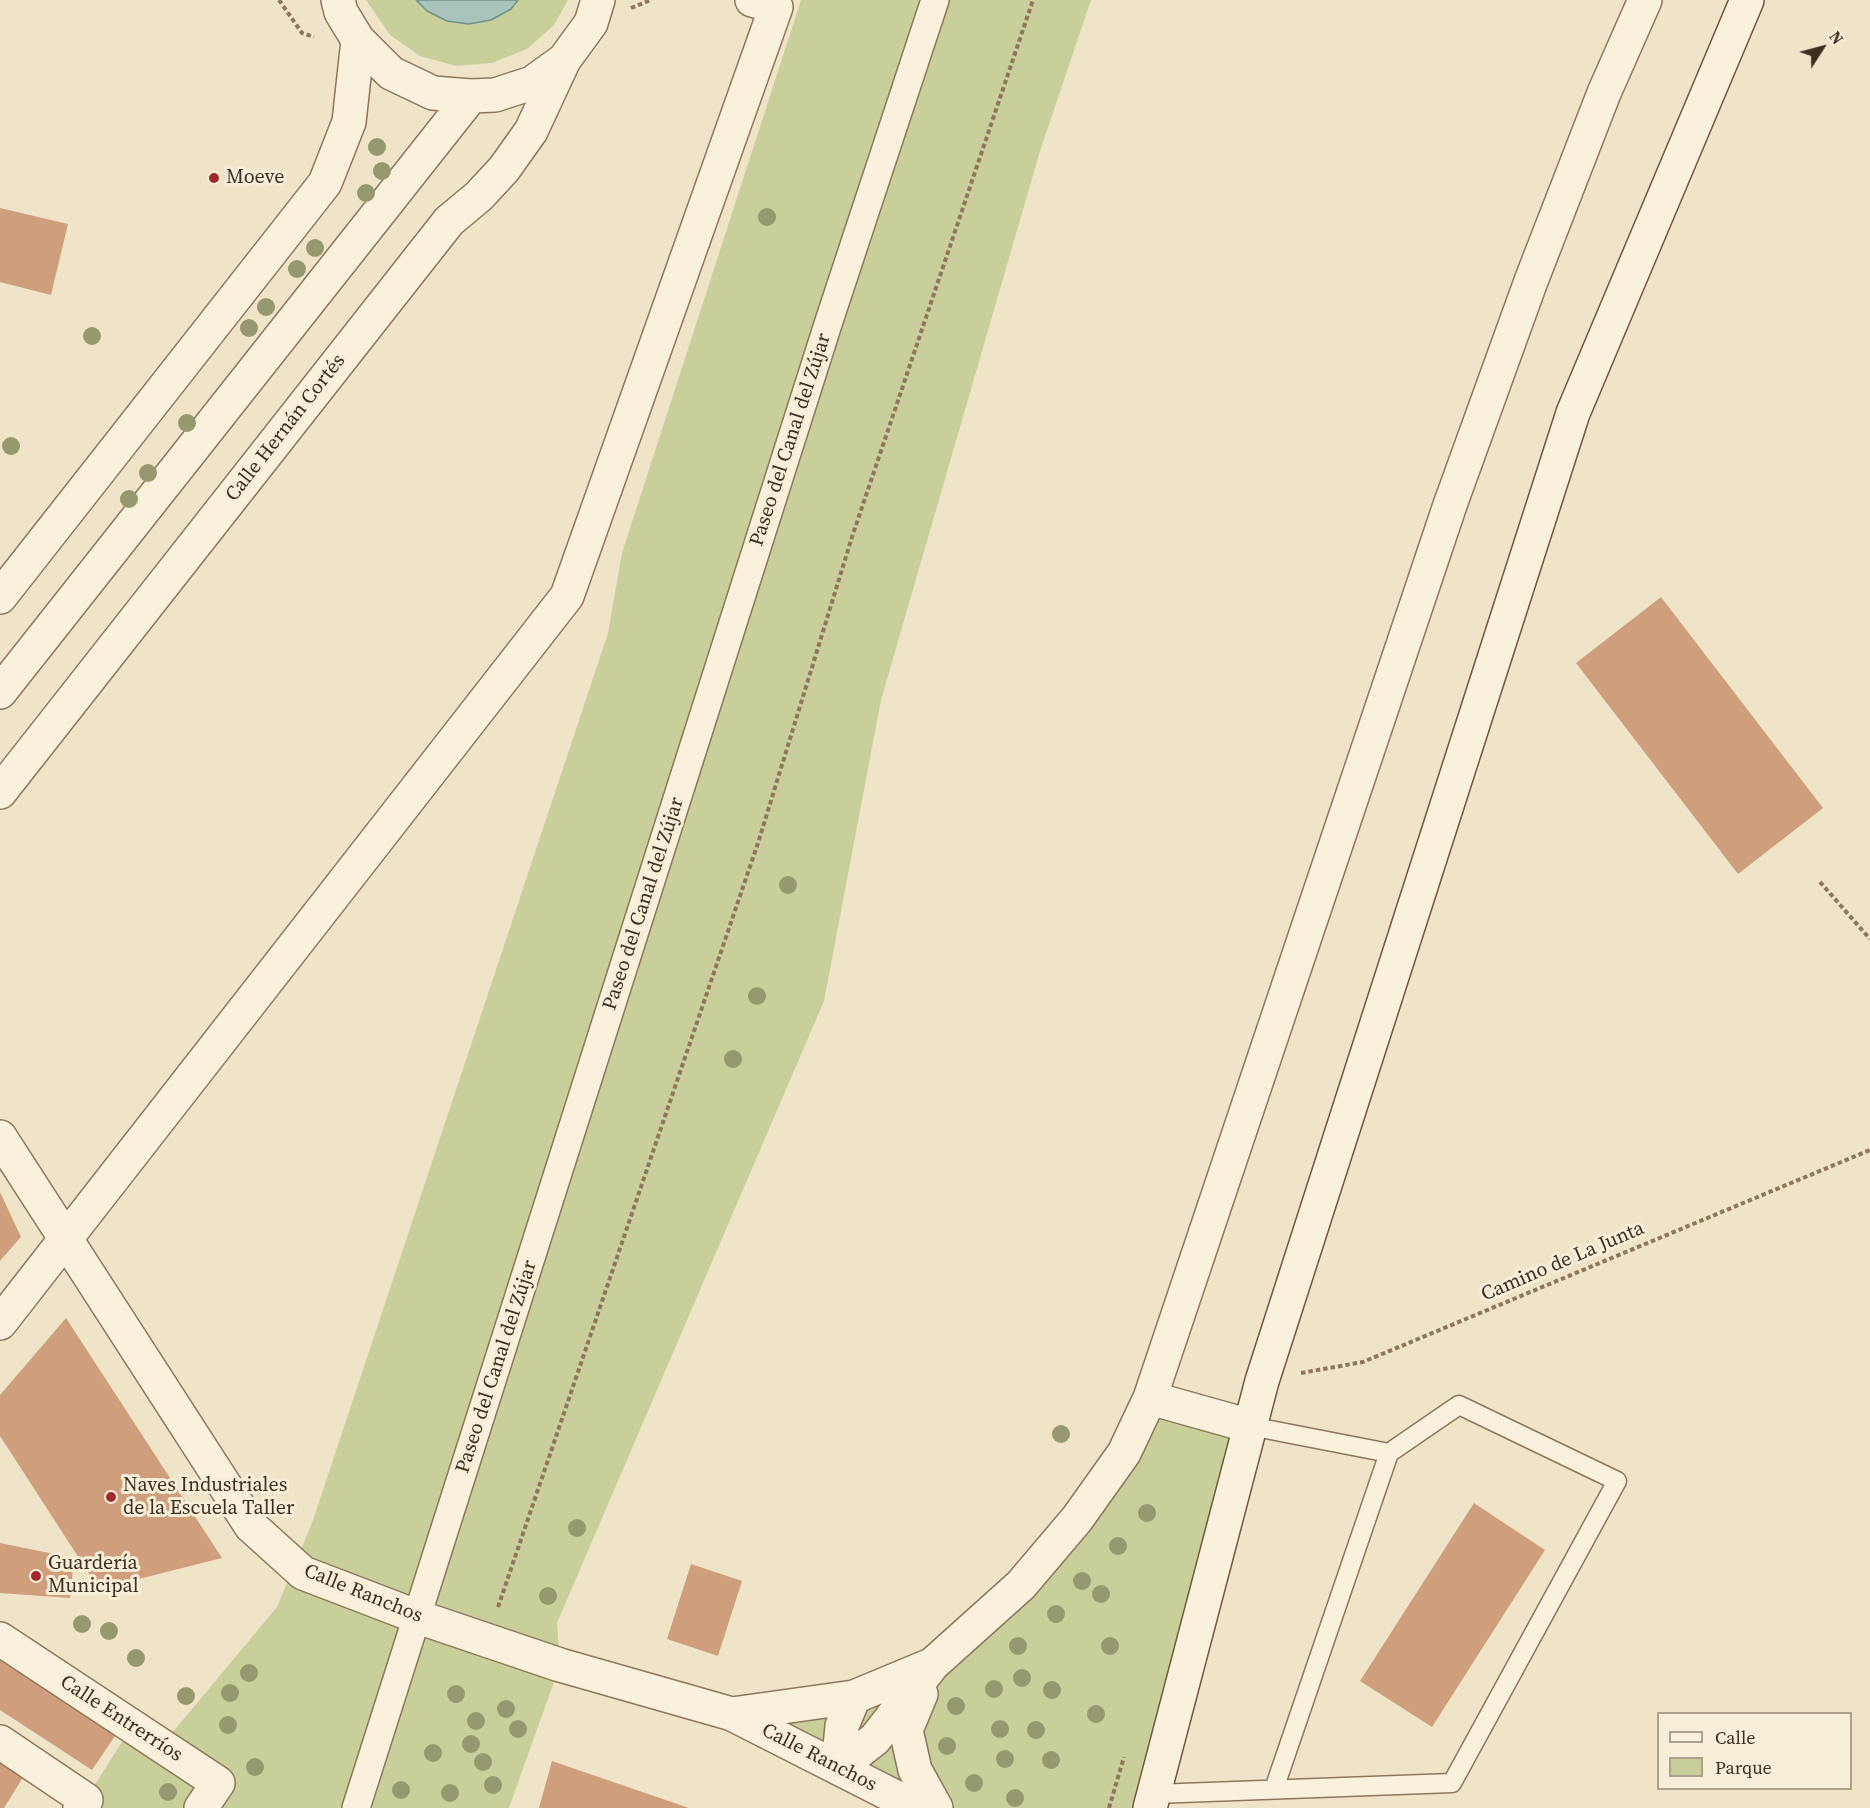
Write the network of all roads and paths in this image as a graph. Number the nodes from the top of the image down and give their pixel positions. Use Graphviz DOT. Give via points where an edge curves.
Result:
graph roads {
  1 [pos="338,0"];
  2 [pos="598,0"];
  3 [pos="752,0"];
  4 [pos="935,0"];
  5 [pos="1033,0"];
  6 [pos="1645,0"];
  7 [pos="1747,0"];
  8 [pos="358,40"];
  9 [pos="564,60"];
  10 [pos="471,96"];
  11 [pos="0,597"];
  12 [pos="0,692"];
  13 [pos="0,792"];
  14 [pos="1820,882"];
  15 [pos="1870,939"];
  16 [pos="0,1137"];
  17 [pos="1870,1150"];
  18 [pos="67,1239"];
  19 [pos="0,1323"];
  20 [pos="1262,1381"];
  21 [pos="1150,1398"];
  22 [pos="1250,1426"];
  23 [pos="1389,1453"];
  24 [pos="418,1617"];
  25 [pos="0,1639"];
  26 [pos="486,1639"];
  27 [pos="933,1664"];
  28 [pos="854,1696"];
  29 [pos="732,1714"];
  30 [pos="0,1742"];
  31 [pos="838,1768"];
  32 [pos="1274,1789"];
  33 [pos="1152,1801"];
  34 [pos="80,1808"];
  35 [pos="201,1808"];
  36 [pos="356,1808"];
  37 [pos="917,1808"];
  38 [pos="936,1808"];
  1 -- 8 [label="street"];
  2 -- 9 [label="street" via="591,23"];
  3 -- 18 [label="street" via="776,7 567,596"];
  4 -- 24 [label="street, Paseo del Canal del Zújar" via="829,321"];
  5 -- 26 [label="path" via="852,537 754,854"];
  6 -- 21 [label="street" via="1535,270 1450,505"];
  7 -- 20 [label="street" via="1574,413"];
  8 -- 10 [label="street" via="391,73 433,93"];
  8 -- 11 [label="street" via="349,122 325,183"];
  9 -- 10 [label="street" via="532,83 495,95"];
  9 -- 13 [label="street, Calle Hernán Cortés" via="531,131 504,169 449,221"];
  10 -- 12 [label="street"];
  14 -- 15 [label="path"];
  16 -- 18 [label="street, Calle Ranchos"];
  17 -- 20 [label="path, Camino de La Junta" via="1363,1362"];
  18 -- 19 [label="street"];
  18 -- 24 [label="street, Calle Ranchos" via="251,1526 303,1573"];
  20 -- 22 [label="street"];
  21 -- 22 [label="street"];
  21 -- 27 [label="street" via="1124,1453 1077,1519 1021,1585"];
  22 -- 23 [label="lane"];
  22 -- 33 [label="street"];
  23 -- 32 [label="lane"];
  23 -- 32 [label="lane" via="1459,1405 1617,1481 1452,1783"];
  24 -- 26 [label="street, Calle Ranchos"];
  24 -- 36 [label="street, Paseo del Canal del Zújar"];
  25 -- 35 [label="street, Calle Entrerríos" via="218,1783"];
  26 -- 29 [label="street, Calle Ranchos" via="560,1665"];
  27 -- 28 [label="street"];
  27 -- 31 [label="street" via="875,1739"];
  27 -- 38 [label="street" via="906,1730 915,1770"];
  28 -- 29 [label="street"];
  28 -- 31 [label="street" via="842,1726"];
  29 -- 31 [label="street, Calle Ranchos"];
  30 -- 34 [label="street" via="86,1800"];
  31 -- 37 [label="street, Calle Ranchos"];
  32 -- 33 [label="lane"];
}
